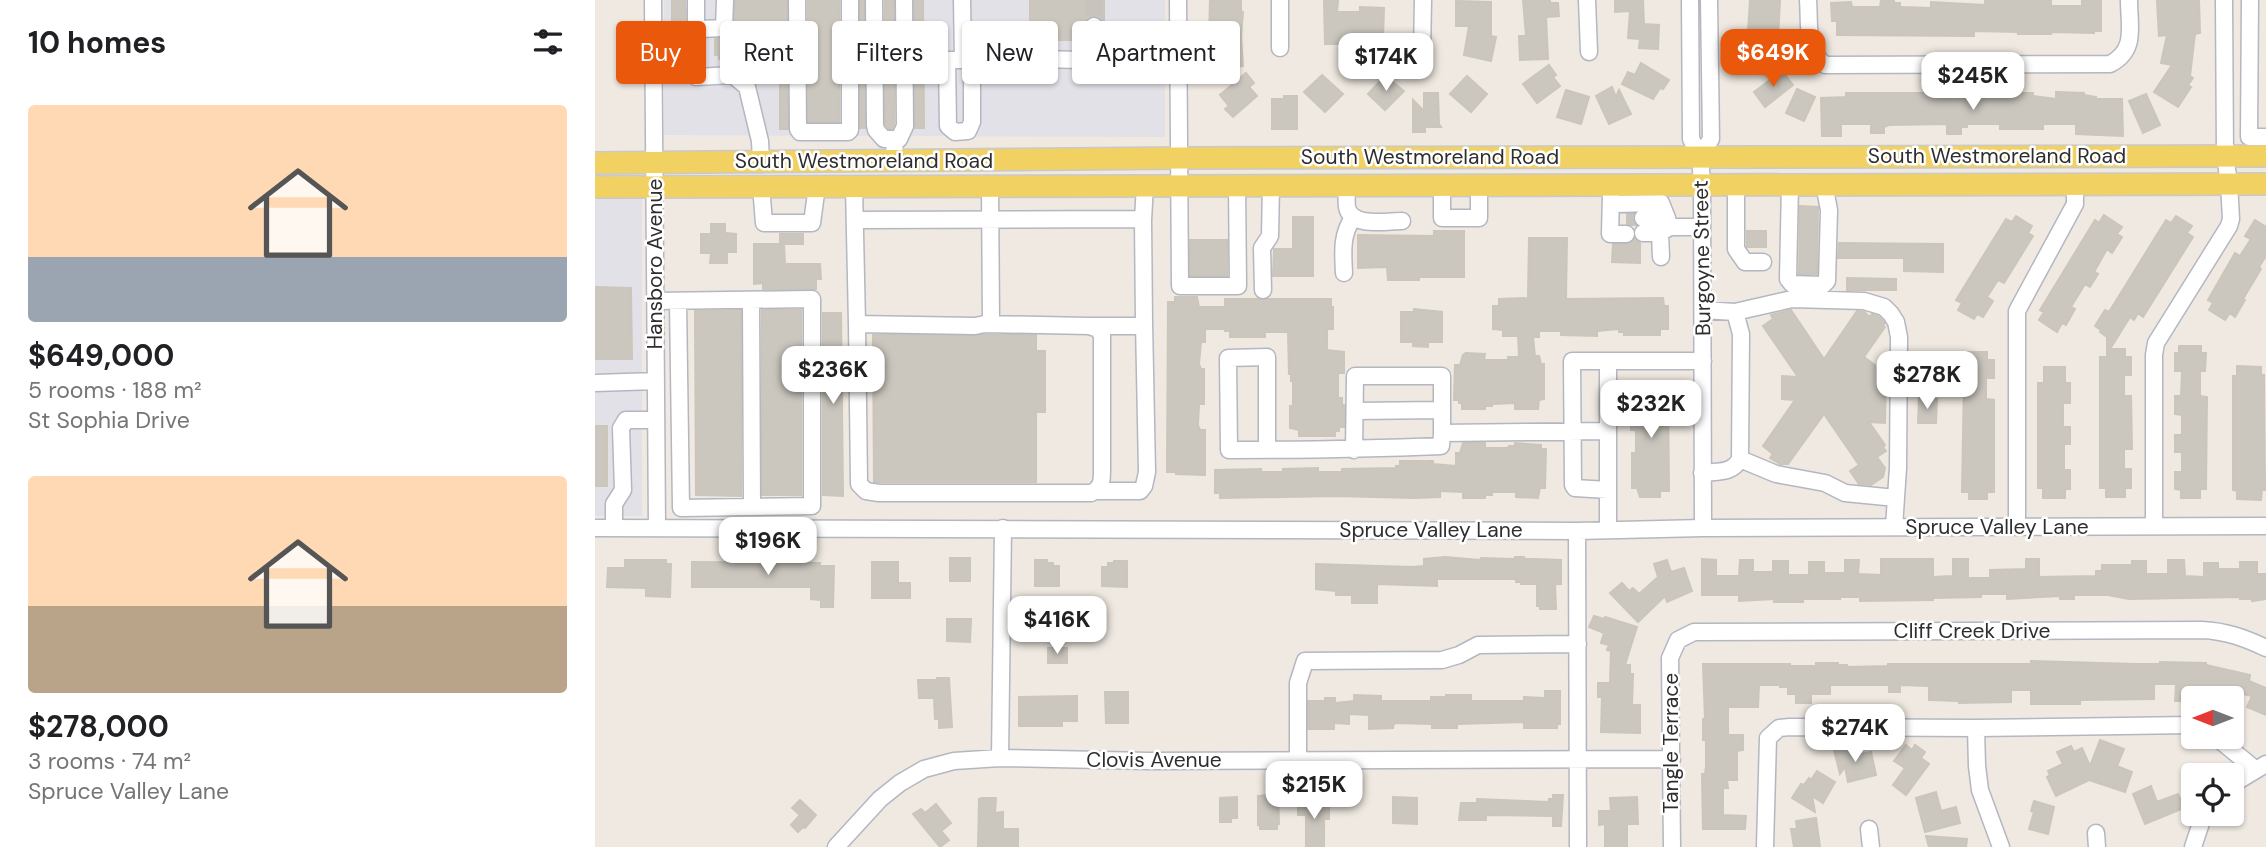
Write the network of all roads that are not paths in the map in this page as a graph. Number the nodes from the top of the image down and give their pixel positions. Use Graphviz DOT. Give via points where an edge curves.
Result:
graph roads {
  1 [pos="653,0"];
  2 [pos="696,0"];
  3 [pos="725,0"];
  4 [pos="797,0"];
  5 [pos="850,0"];
  6 [pos="874,0"];
  7 [pos="905,0"];
  8 [pos="963,0"];
  9 [pos="1178,0"];
  10 [pos="1279,0"];
  11 [pos="1423,0"];
  12 [pos="1587,0"];
  13 [pos="1690,0"];
  14 [pos="1709,0"];
  15 [pos="1808,0"];
  16 [pos="2129,0"];
  17 [pos="2224,0"];
  18 [pos="2250,0"];
  19 [pos="653,21"];
  20 [pos="1178,21"];
  21 [pos="1280,48"];
  22 [pos="1589,52"];
  23 [pos="1422,53"];
  24 [pos="1072,60"];
  25 [pos="706,76"];
  26 [pos="654,84"];
  27 [pos="1178,84"];
  28 [pos="2266,137"];
  29 [pos="895,149"];
  30 [pos="1935,155"];
  31 [pos="1700,156"];
  32 [pos="2225,156"];
  33 [pos="2266,156"];
  34 [pos="1179,158"];
  35 [pos="990,160"];
  36 [pos="654,162"];
  37 [pos="761,162"];
  38 [pos="595,163"];
  39 [pos="1935,183"];
  40 [pos="2075,183"];
  41 [pos="2229,183"];
  42 [pos="1479,184"];
  43 [pos="1702,184"];
  44 [pos="1736,184"];
  45 [pos="1790,184"];
  46 [pos="1824,184"];
  47 [pos="2266,184"];
  48 [pos="1145,185"];
  49 [pos="1179,185"];
  50 [pos="1237,185"];
  51 [pos="1347,185"];
  52 [pos="1442,185"];
  53 [pos="817,186"];
  54 [pos="854,186"];
  55 [pos="894,186"];
  56 [pos="990,186"];
  57 [pos="1271,186"];
  58 [pos="595,187"];
  59 [pos="655,187"];
  60 [pos="761,187"];
  61 [pos="1665,213"];
  62 [pos="1353,218"];
  63 [pos="990,219"];
  64 [pos="855,220"];
  65 [pos="1143,220"];
  66 [pos="1402,221"];
  67 [pos="1643,226"];
  68 [pos="1702,226"];
  69 [pos="1661,257"];
  70 [pos="1763,262"];
  71 [pos="1344,273"];
  72 [pos="1263,290"];
  73 [pos="751,300"];
  74 [pos="655,302"];
  75 [pos="678,302"];
  76 [pos="1703,310"];
  77 [pos="1735,312"];
  78 [pos="1144,322"];
  79 [pos="857,324"];
  80 [pos="985,324"];
  81 [pos="1089,326"];
  82 [pos="1608,361"];
  83 [pos="1703,361"];
  84 [pos="656,381"];
  85 [pos="595,383"];
  86 [pos="1442,410"];
  87 [pos="1355,411"];
  88 [pos="656,420"];
  89 [pos="1608,431"];
  90 [pos="1573,432"];
  91 [pos="1442,433"];
  92 [pos="1267,450"];
  93 [pos="1355,450"];
  94 [pos="1740,459"];
  95 [pos="1702,473"];
  96 [pos="1608,490"];
  97 [pos="1097,491"];
  98 [pos="1896,498"];
  99 [pos="752,507"];
  100 [pos="2154,526"];
  101 [pos="2266,526"];
  102 [pos="657,527"];
  103 [pos="1894,527"];
  104 [pos="2017,527"];
  105 [pos="595,528"];
  106 [pos="614,528"];
  107 [pos="1003,528"];
  108 [pos="1703,528"];
  109 [pos="1608,530"];
  110 [pos="1577,531"];
  111 [pos="1678,640"];
  112 [pos="1578,644"];
  113 [pos="2266,648"];
  114 [pos="2181,725"];
  115 [pos="1976,728"];
  116 [pos="2234,749"];
  117 [pos="1000,758"];
  118 [pos="1672,759"];
  119 [pos="1577,760"];
  120 [pos="1298,761"];
  121 [pos="2261,767"];
  122 [pos="2244,777"];
  123 [pos="2200,826"];
  124 [pos="1869,829"];
  125 [pos="836,847"];
  126 [pos="1578,847"];
  127 [pos="1672,847"];
  128 [pos="1765,847"];
  129 [pos="1871,847"];
  130 [pos="2001,847"];
  131 [pos="2193,847"];
  1 -- 19 [label="street, Hansboro Avenue"];
  2 -- 3 [label="street" via="700,29 725,28"];
  4 -- 5 [label="street" via="800,132 849,131"];
  6 -- 29 [label="street" via="875,125"];
  7 -- 29 [label="street" via="905,126"];
  8 -- 24 [label="street" via="967,60"];
  9 -- 20 [label="street"];
  10 -- 21 [label="street"];
  11 -- 23 [label="street"];
  12 -- 22 [label="street"];
  13 -- 31 [label="street, Burgoyne Street" via="1691,139"];
  14 -- 31 [label="street, Burgoyne Street" via="1711,139"];
  15 -- 16 [label="street" via="1811,47 1825,65 2110,64 2122,58 2129,47"];
  17 -- 32 [label="street"];
  18 -- 28 [label="street" via="2249,137"];
  25 -- 37 [label="street" via="733,75 747,87"];
  26 -- 36 [label="street, Hansboro Avenue"];
  27 -- 34 [label="street"];
  29 -- 35 [label="main road, South Westmoreland Road"];
  29 -- 37 [label="main road, South Westmoreland Road"];
  29 -- 55 [label="main road"];
  30 -- 31 [label="main road, South Westmoreland Road"];
  30 -- 32 [label="main road, South Westmoreland Road"];
  30 -- 39 [label="main road"];
  31 -- 34 [label="main road, South Westmoreland Road"];
  31 -- 43 [label="street, Burgoyne Street"];
  32 -- 33 [label="main road, South Westmoreland Road"];
  32 -- 41 [label="street"];
  34 -- 35 [label="main road, South Westmoreland Road"];
  34 -- 49 [label="street"];
  35 -- 56 [label="main road"];
  36 -- 37 [label="main road, South Westmoreland Road"];
  36 -- 38 [label="main road, South Westmoreland Road"];
  36 -- 59 [label="street, Hansboro Avenue"];
  39 -- 40 [label="main road, South Westmoreland Road"];
  39 -- 46 [label="main road, South Westmoreland Road"];
  40 -- 41 [label="main road, South Westmoreland Road"];
  40 -- 104 [label="street" via="2075,204 2017,311"];
  41 -- 47 [label="main road, South Westmoreland Road"];
  41 -- 100 [label="street" via="2229,226 2156,343"];
  42 -- 52 [label="main road, South Westmoreland Road"];
  42 -- 52 [label="street" via="1479,218 1442,218"];
  42 -- 61 [label="main road, South Westmoreland Road" via="1617,212"];
  43 -- 44 [label="main road, South Westmoreland Road"];
  43 -- 61 [label="main road, South Westmoreland Road"];
  43 -- 68 [label="street, Burgoyne Street"];
  44 -- 45 [label="main road, South Westmoreland Road"];
  44 -- 70 [label="street" via="1736,249 1745,262"];
  45 -- 46 [label="main road, South Westmoreland Road"];
  45 -- 46 [label="street" via="1788,279 1792,284 1823,285 1827,281 1828,222"];
  48 -- 49 [label="main road, South Westmoreland Road"];
  48 -- 56 [label="main road, South Westmoreland Road"];
  48 -- 65 [label="street"];
  49 -- 50 [label="main road, South Westmoreland Road"];
  49 -- 50 [label="street" via="1180,286 1238,286"];
  50 -- 57 [label="main road, South Westmoreland Road"];
  51 -- 52 [label="main road, South Westmoreland Road"];
  51 -- 57 [label="main road, South Westmoreland Road"];
  51 -- 62 [label="street" via="1347,210"];
  53 -- 54 [label="main road, South Westmoreland Road"];
  53 -- 60 [label="main road, South Westmoreland Road"];
  53 -- 60 [label="street" via="812,223 764,223"];
  54 -- 55 [label="main road, South Westmoreland Road"];
  54 -- 64 [label="street"];
  55 -- 56 [label="main road, South Westmoreland Road"];
  56 -- 63 [label="street"];
  57 -- 72 [label="street" via="1270,236 1262,248"];
  58 -- 59 [label="main road, South Westmoreland Road"];
  59 -- 60 [label="main road, South Westmoreland Road"];
  59 -- 74 [label="street, Hansboro Avenue"];
  61 -- 67 [label="street"];
  61 -- 68 [label="street"];
  61 -- 69 [label="street"];
  62 -- 66 [label="street"];
  62 -- 71 [label="street" via="1343,240"];
  63 -- 64 [label="street"];
  63 -- 65 [label="street"];
  63 -- 80 [label="street" via="991,320"];
  64 -- 79 [label="street"];
  65 -- 78 [label="street"];
  68 -- 76 [label="street, Burgoyne Street"];
  73 -- 75 [label="street"];
  73 -- 99 [label="street"];
  73 -- 99 [label="street" via="812,299 812,506"];
  74 -- 75 [label="street"];
  74 -- 84 [label="street, Hansboro Avenue"];
  75 -- 99 [label="street" via="681,508"];
  76 -- 77 [label="street"];
  76 -- 83 [label="street, Burgoyne Street"];
  77 -- 94 [label="street" via="1741,334"];
  77 -- 98 [label="street" via="1792,299 1864,300 1891,314 1899,337"];
  78 -- 81 [label="street" via="1139,326"];
  78 -- 97 [label="street" via="1144,486 1140,491"];
  79 -- 80 [label="street"];
  79 -- 97 [label="street" via="859,484 866,491"];
  80 -- 81 [label="street"];
  81 -- 97 [label="street" via="1102,335 1102,467"];
  82 -- 83 [label="street"];
  82 -- 89 [label="street"];
  82 -- 90 [label="street" via="1571,361"];
  83 -- 95 [label="street, Burgoyne Street"];
  84 -- 85 [label="street"];
  84 -- 88 [label="street, Hansboro Avenue"];
  86 -- 87 [label="street"];
  86 -- 87 [label="street" via="1442,376 1355,376"];
  86 -- 91 [label="street"];
  87 -- 93 [label="street"];
  88 -- 102 [label="street, Hansboro Avenue"];
  88 -- 106 [label="street" via="626,420 621,428 623,490 614,504"];
  89 -- 90 [label="street"];
  89 -- 96 [label="street"];
  90 -- 91 [label="street"];
  90 -- 96 [label="street" via="1575,488"];
  91 -- 93 [label="street" via="1441,446"];
  92 -- 92 [label="street" via="1229,450 1228,358 1267,357"];
  92 -- 93 [label="street"];
  94 -- 95 [label="street" via="1729,471"];
  94 -- 98 [label="street" via="1845,493"];
  95 -- 108 [label="street, Burgoyne Street"];
  96 -- 109 [label="street"];
  98 -- 103 [label="street"];
  100 -- 101 [label="street, Spruce Valley Lane"];
  100 -- 104 [label="street, Spruce Valley Lane"];
  102 -- 106 [label="street, Spruce Valley Lane"];
  102 -- 107 [label="street, Spruce Valley Lane"];
  103 -- 104 [label="street, Spruce Valley Lane"];
  103 -- 108 [label="street, Spruce Valley Lane"];
  105 -- 106 [label="street, Spruce Valley Lane"];
  107 -- 110 [label="street, Spruce Valley Lane"];
  107 -- 117 [label="street"];
  108 -- 109 [label="street, Spruce Valley Lane"];
  109 -- 110 [label="street, Spruce Valley Lane"];
  110 -- 112 [label="street"];
  111 -- 113 [label="street, Cliff Creek Drive" via="1694,632 2202,630 2221,631"];
  111 -- 118 [label="street, Tangle Terrace" via="1670,658"];
  112 -- 119 [label="street"];
  112 -- 120 [label="street" via="1478,645 1443,660 1305,661 1298,683"];
  114 -- 115 [label="street"];
  115 -- 128 [label="street" via="1779,728 1766,747"];
  115 -- 130 [label="street" via="1980,790"];
  116 -- 121 [label="street"];
  117 -- 120 [label="street, Clovis Avenue"];
  117 -- 125 [label="street, Clovis Avenue" via="954,761 924,769 880,799"];
  118 -- 119 [label="street, Clovis Avenue"];
  118 -- 127 [label="street, Tangle Terrace"];
  119 -- 120 [label="street, Clovis Avenue"];
  119 -- 126 [label="street"];
  121 -- 122 [label="street"];
  123 -- 131 [label="street"];
  124 -- 129 [label="street"];
}
